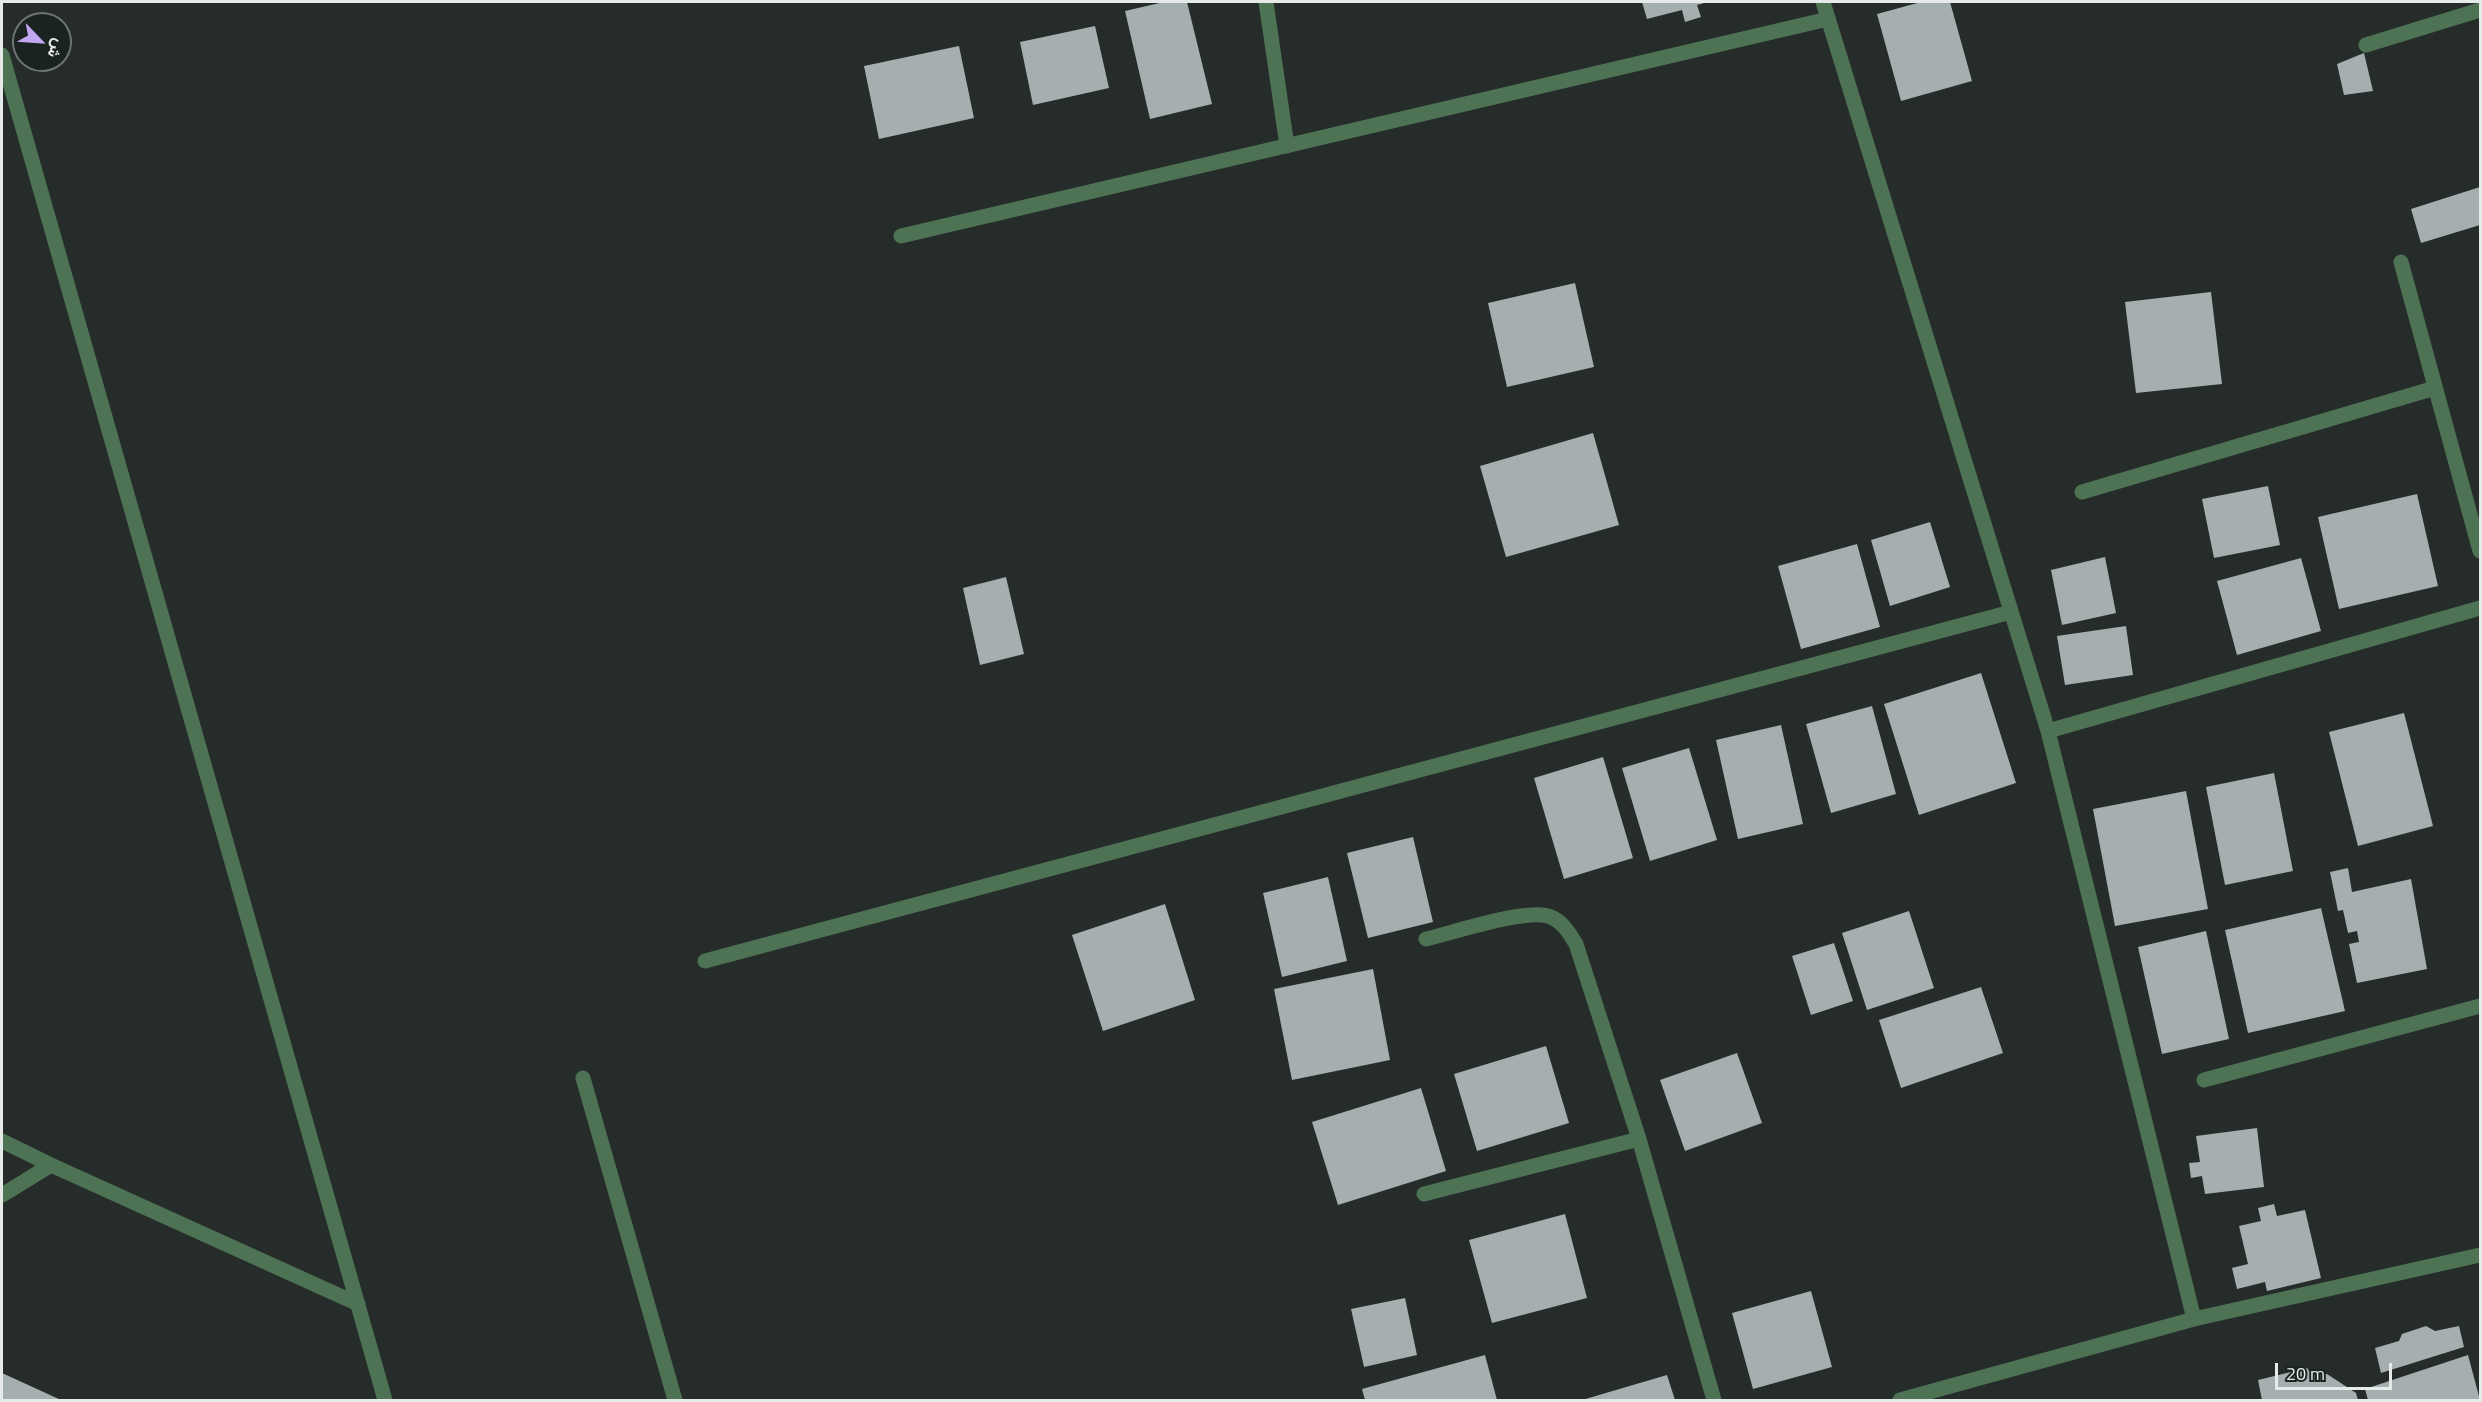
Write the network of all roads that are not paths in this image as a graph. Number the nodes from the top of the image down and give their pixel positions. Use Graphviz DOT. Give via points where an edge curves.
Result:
graph roads {
  1 [pos="1266,2"];
  2 [pos="1823,2"];
  3 [pos="2481,10"];
  4 [pos="1828,19"];
  5 [pos="2366,45"];
  6 [pos="2,55"];
  7 [pos="1287,146"];
  8 [pos="901,236"];
  9 [pos="2401,262"];
  10 [pos="2435,388"];
  11 [pos="2082,492"];
  12 [pos="2481,551"];
  13 [pos="2481,608"];
  14 [pos="2011,612"];
  15 [pos="2048,731"];
  16 [pos="1426,939"];
  17 [pos="705,961"];
  18 [pos="2481,1006"];
  19 [pos="583,1078"];
  20 [pos="2204,1080"];
  21 [pos="1639,1139"];
  22 [pos="2,1141"];
  23 [pos="51,1166"];
  24 [pos="1424,1194"];
  25 [pos="2,1195"];
  26 [pos="2481,1255"];
  27 [pos="358,1304"];
  28 [pos="2194,1319"];
  29 [pos="1902,1400"];
  30 [pos="385,1401"];
  31 [pos="675,1401"];
  32 [pos="1714,1401"];
  1 -- 7 [label="street"];
  2 -- 4 [label="street"];
  3 -- 5 [label="street"];
  4 -- 7 [label="street"];
  4 -- 14 [label="street"];
  6 -- 27 [label="street"];
  7 -- 8 [label="street"];
  9 -- 10 [label="street"];
  10 -- 11 [label="street"];
  10 -- 12 [label="street"];
  13 -- 15 [label="street"];
  14 -- 15 [label="street"];
  14 -- 17 [label="street"];
  15 -- 28 [label="street"];
  16 -- 21 [label="street" via="1530,913 1549,915 1562,923 1576,944"];
  18 -- 20 [label="street"];
  19 -- 31 [label="street"];
  21 -- 24 [label="street"];
  21 -- 32 [label="street"];
  22 -- 23 [label="street"];
  23 -- 25 [label="street"];
  23 -- 27 [label="street"];
  26 -- 28 [label="street"];
  27 -- 30 [label="street"];
  28 -- 29 [label="street"];
}
